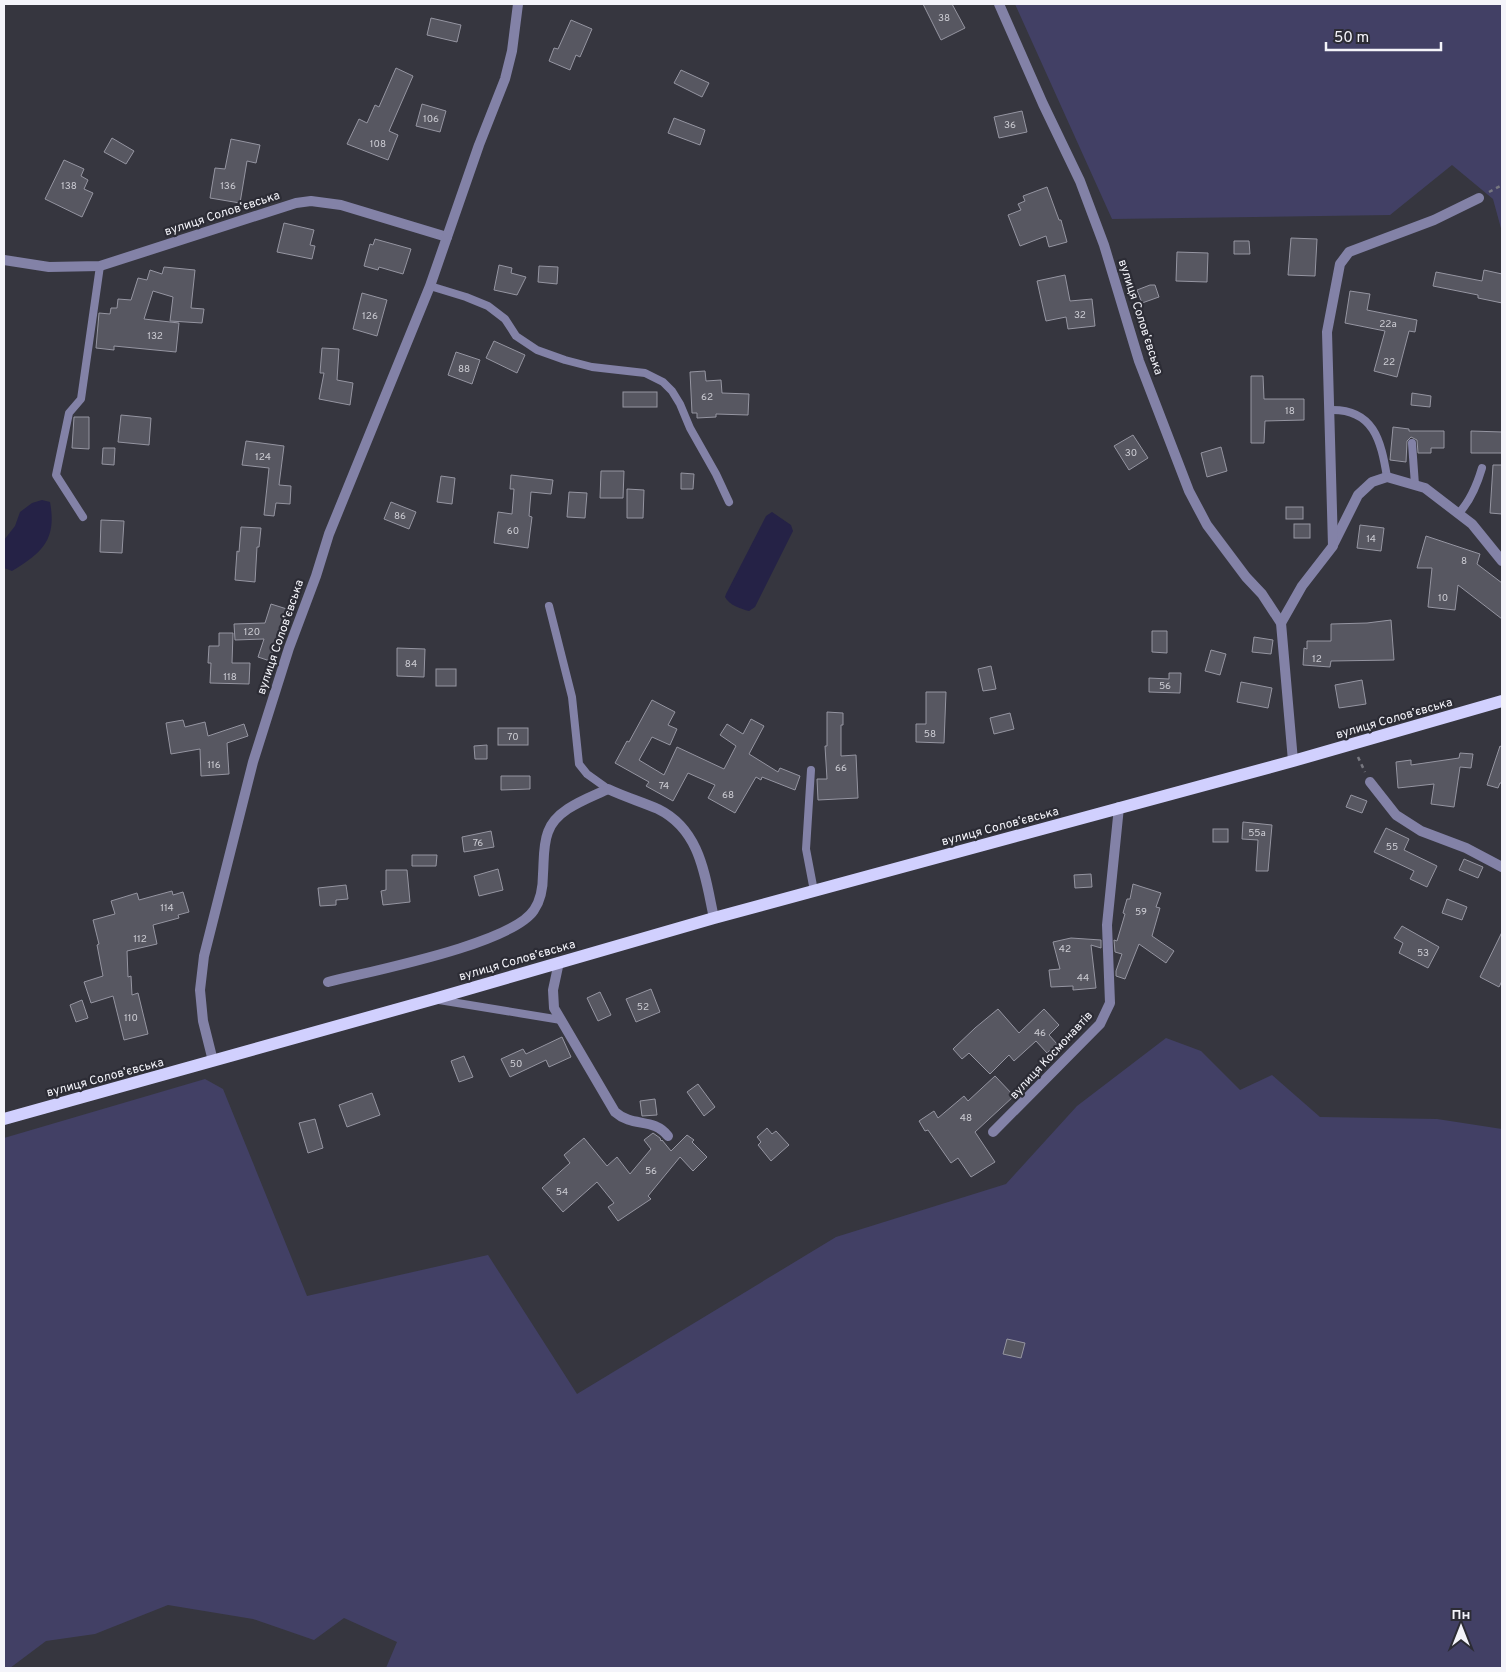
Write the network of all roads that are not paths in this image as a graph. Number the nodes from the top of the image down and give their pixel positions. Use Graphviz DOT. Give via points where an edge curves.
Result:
graph roads {
  1 [pos="518,4"];
  2 [pos="999,4"];
  3 [pos="1479,198"];
  4 [pos="447,237"];
  5 [pos="4,260"];
  6 [pos="100,266"];
  7 [pos="430,286"];
  8 [pos="1329,410"];
  9 [pos="1412,443"];
  10 [pos="1482,468"];
  11 [pos="1387,477"];
  12 [pos="1415,485"];
  13 [pos="729,502"];
  14 [pos="1459,513"];
  15 [pos="83,517"];
  16 [pos="1333,546"];
  17 [pos="1502,561"];
  18 [pos="549,606"];
  19 [pos="1282,624"];
  20 [pos="1502,701"];
  21 [pos="1293,761"];
  22 [pos="811,770"];
  23 [pos="1370,782"];
  24 [pos="608,789"];
  25 [pos="1119,807"];
  26 [pos="1502,867"];
  27 [pos="814,891"];
  28 [pos="714,918"];
  29 [pos="558,962"];
  30 [pos="328,982"];
  31 [pos="434,999"];
  32 [pos="560,1020"];
  33 [pos="213,1061"];
  34 [pos="4,1119"];
  35 [pos="993,1132"];
  36 [pos="668,1136"];
  1 -- 4 [label="street, вулиця Соловʼєвська" via="505,79"];
  2 -- 19 [label="street, вулиця Соловʼєвська" via="1080,181 1104,245 1139,361 1189,491 1207,525"];
  3 -- 8 [label="street" via="1434,220 1350,252 1340,264 1327,332"];
  4 -- 6 [label="street, вулиця Соловʼєвська" via="341,205 296,203"];
  4 -- 7 [label="street, вулиця Соловʼєвська"];
  5 -- 6 [label="street, вулиця Соловʼєвська" via="49,267"];
  6 -- 15 [label="lane" via="81,399 69,414 56,474"];
  7 -- 13 [label="lane" via="488,306 505,319 516,336 544,353 592,367 646,373 664,382 680,404"];
  7 -- 33 [label="street, вулиця Соловʼєвська" via="329,534 288,648 253,762 204,956 201,998"];
  8 -- 11 [label="lane" via="1354,412 1370,425 1383,454"];
  8 -- 16 [label="street"];
  9 -- 12 [label="lane"];
  10 -- 14 [label="lane" via="1468,503"];
  11 -- 12 [label="street"];
  11 -- 16 [label="street" via="1372,482 1358,495"];
  12 -- 14 [label="street" via="1425,488"];
  14 -- 17 [label="street"];
  16 -- 19 [label="street" via="1302,586"];
  18 -- 24 [label="lane" via="572,697 579,764"];
  19 -- 21 [label="street, вулиця Соловʼєвська"];
  20 -- 21 [label="main road, вулиця Соловʼєвська"];
  21 -- 25 [label="main road, вулиця Соловʼєвська"];
  22 -- 27 [label="lane" via="806,849"];
  23 -- 26 [label="street" via="1396,815 1421,831 1466,848"];
  24 -- 28 [label="street" via="658,809 684,828 703,865"];
  24 -- 30 [label="street" via="573,806 553,822 546,840 540,898 524,922 459,949"];
  25 -- 27 [label="main road, вулиця Соловʼєвська"];
  25 -- 35 [label="street, вулиця Космонавтів" via="1107,925 1110,1003 1100,1024"];
  27 -- 28 [label="main road, вулиця Соловʼєвська"];
  28 -- 29 [label="main road, вулиця Соловʼєвська"];
  29 -- 31 [label="main road, вулиця Соловʼєвська"];
  29 -- 32 [label="street" via="553,1000"];
  31 -- 32 [label="lane"];
  31 -- 33 [label="main road, вулиця Соловʼєвська"];
  32 -- 36 [label="street" via="615,1112 641,1124 658,1126"];
  33 -- 34 [label="main road, вулиця Соловʼєвська"];
}
